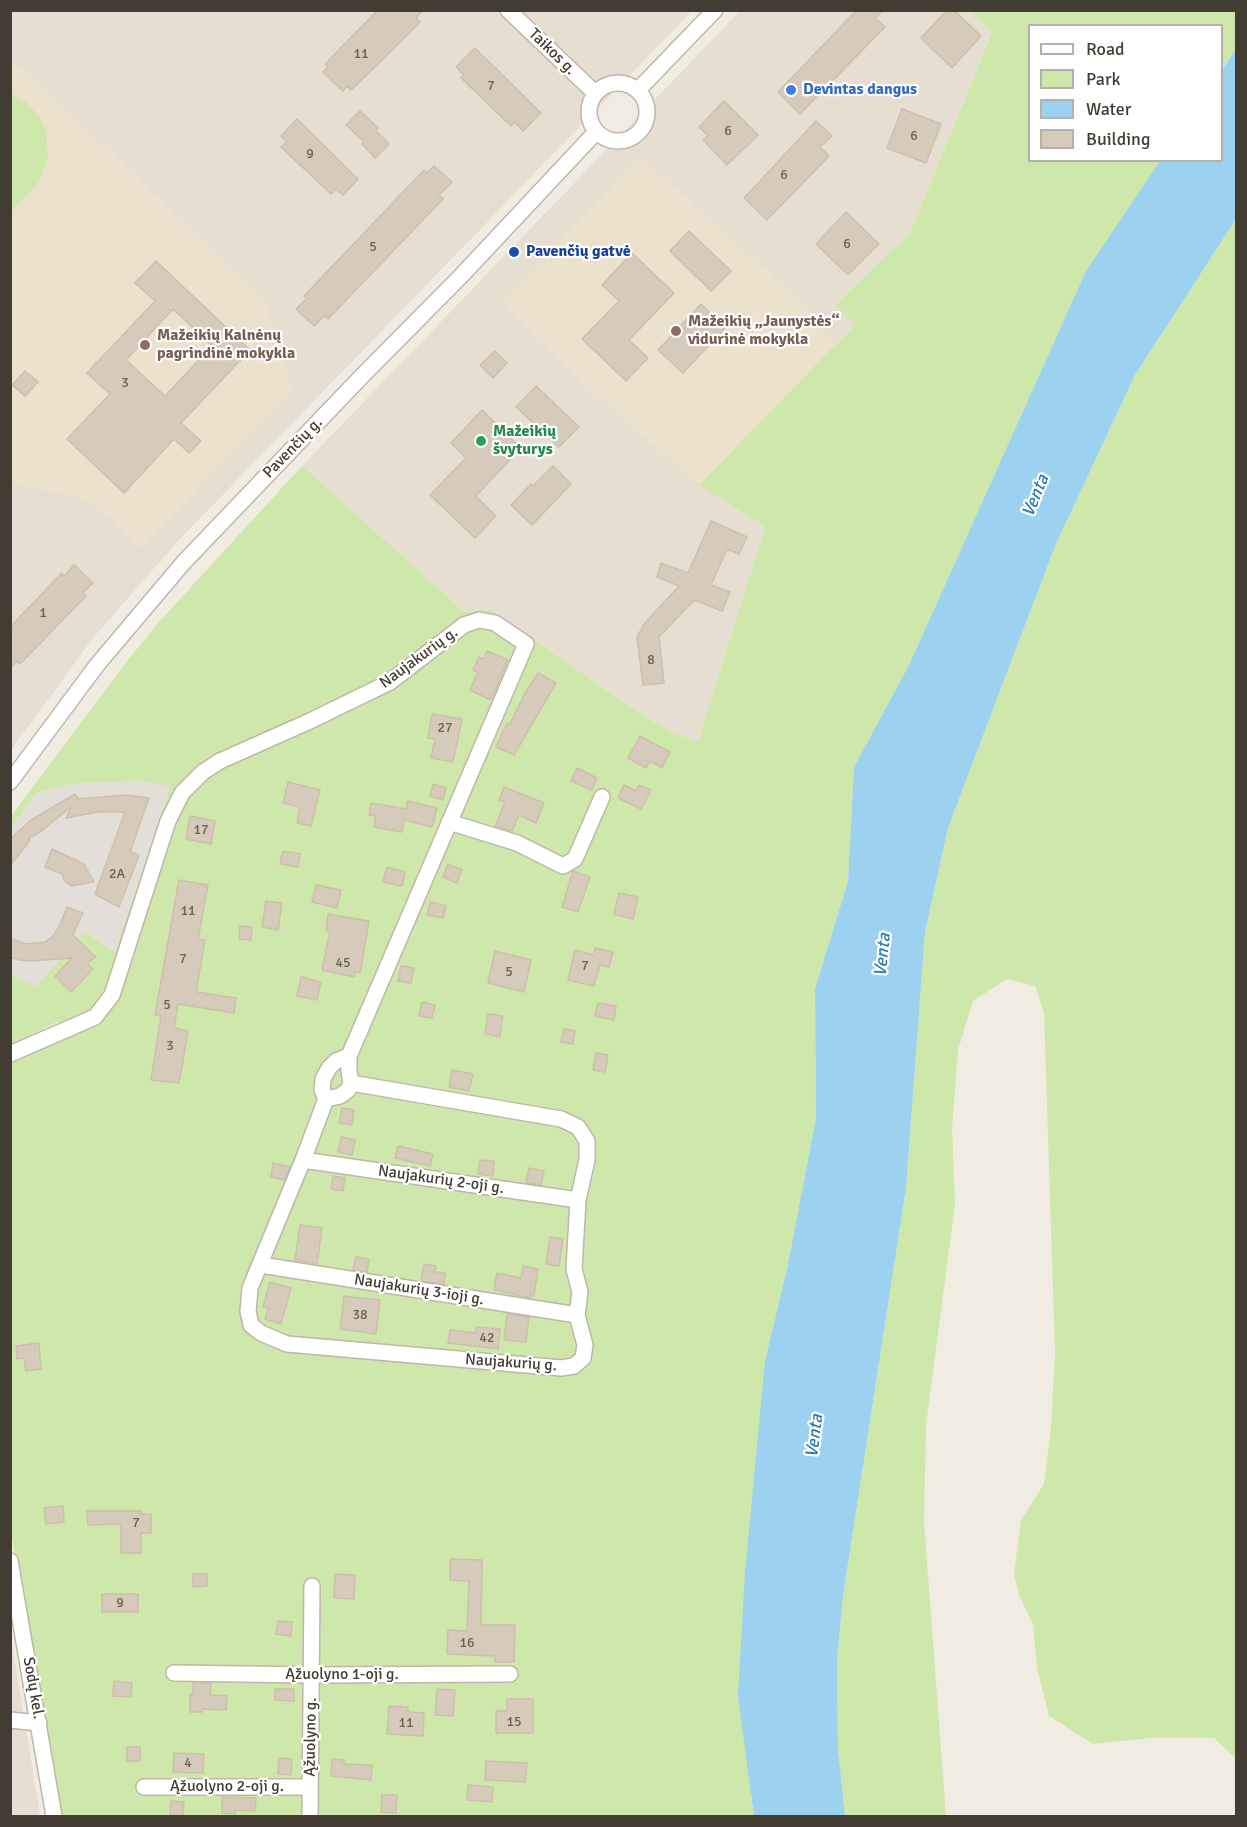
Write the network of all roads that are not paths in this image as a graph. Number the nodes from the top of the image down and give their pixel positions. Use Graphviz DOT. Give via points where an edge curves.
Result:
graph roads {
  1 [pos="508,10"];
  2 [pos="715,10"];
  3 [pos="638,90"];
  4 [pos="595,93"];
  5 [pos="596,132"];
  6 [pos="10,782"];
  7 [pos="602,797"];
  8 [pos="449,822"];
  9 [pos="10,1054"];
  10 [pos="349,1056"];
  11 [pos="351,1083"];
  12 [pos="326,1099"];
  13 [pos="303,1160"];
  14 [pos="579,1200"];
  15 [pos="261,1265"];
  16 [pos="577,1315"];
  17 [pos="10,1561"];
  18 [pos="312,1586"];
  19 [pos="174,1673"];
  20 [pos="510,1674"];
  21 [pos="312,1675"];
  22 [pos="10,1720"];
  23 [pos="39,1723"];
  24 [pos="144,1787"];
  25 [pos="310,1787"];
  26 [pos="54,1816"];
  27 [pos="310,1816"];
  1 -- 4 [label="street, Taikos g."];
  2 -- 3 [label="street"];
  3 -- 4 [label="street" via="616,82"];
  3 -- 5 [label="street" via="647,112 637,134 612,141"];
  4 -- 5 [label="street" via="588,108"];
  5 -- 6 [label="street, Pavenčių g." via="184,562 97,665"];
  7 -- 8 [label="street" via="575,860 563,866 517,843"];
  8 -- 9 [label="street, Naujakurių g." via="526,644 495,623 479,620 464,625 390,682 203,772 182,793 168,821 112,995 95,1017"];
  8 -- 10 [label="street, Naujakurių g."];
  10 -- 11 [label="street, Naujakurių g."];
  10 -- 12 [label="street, Naujakurių g." via="336,1061 323,1079"];
  11 -- 12 [label="street" via="340,1096"];
  11 -- 14 [label="street, Naujakurių g." via="561,1119 578,1127 587,1141"];
  12 -- 13 [label="street, Naujakurių g."];
  13 -- 14 [label="street, Naujakurių 2-oji g."];
  13 -- 15 [label="street, Naujakurių g."];
  14 -- 16 [label="street, Naujakurių g." via="574,1269 580,1292"];
  15 -- 16 [label="street, Naujakurių 3-ioji g."];
  15 -- 16 [label="street, Naujakurių g." via="250,1288 251,1325 261,1334 287,1344 561,1368 574,1366 583,1358 585,1345"];
  17 -- 23 [label="street, Sodų kel."];
  18 -- 21 [label="street, Ąžuolyno g."];
  19 -- 21 [label="street, Ąžuolyno 1-oji g."];
  20 -- 21 [label="street, Ąžuolyno 1-oji g."];
  21 -- 25 [label="street, Ąžuolyno g."];
  22 -- 23 [label="street"];
  23 -- 26 [label="street, Sodų kel."];
  24 -- 25 [label="street, Ąžuolyno 2-oji g."];
  25 -- 27 [label="street, Ąžuolyno g."];
}
